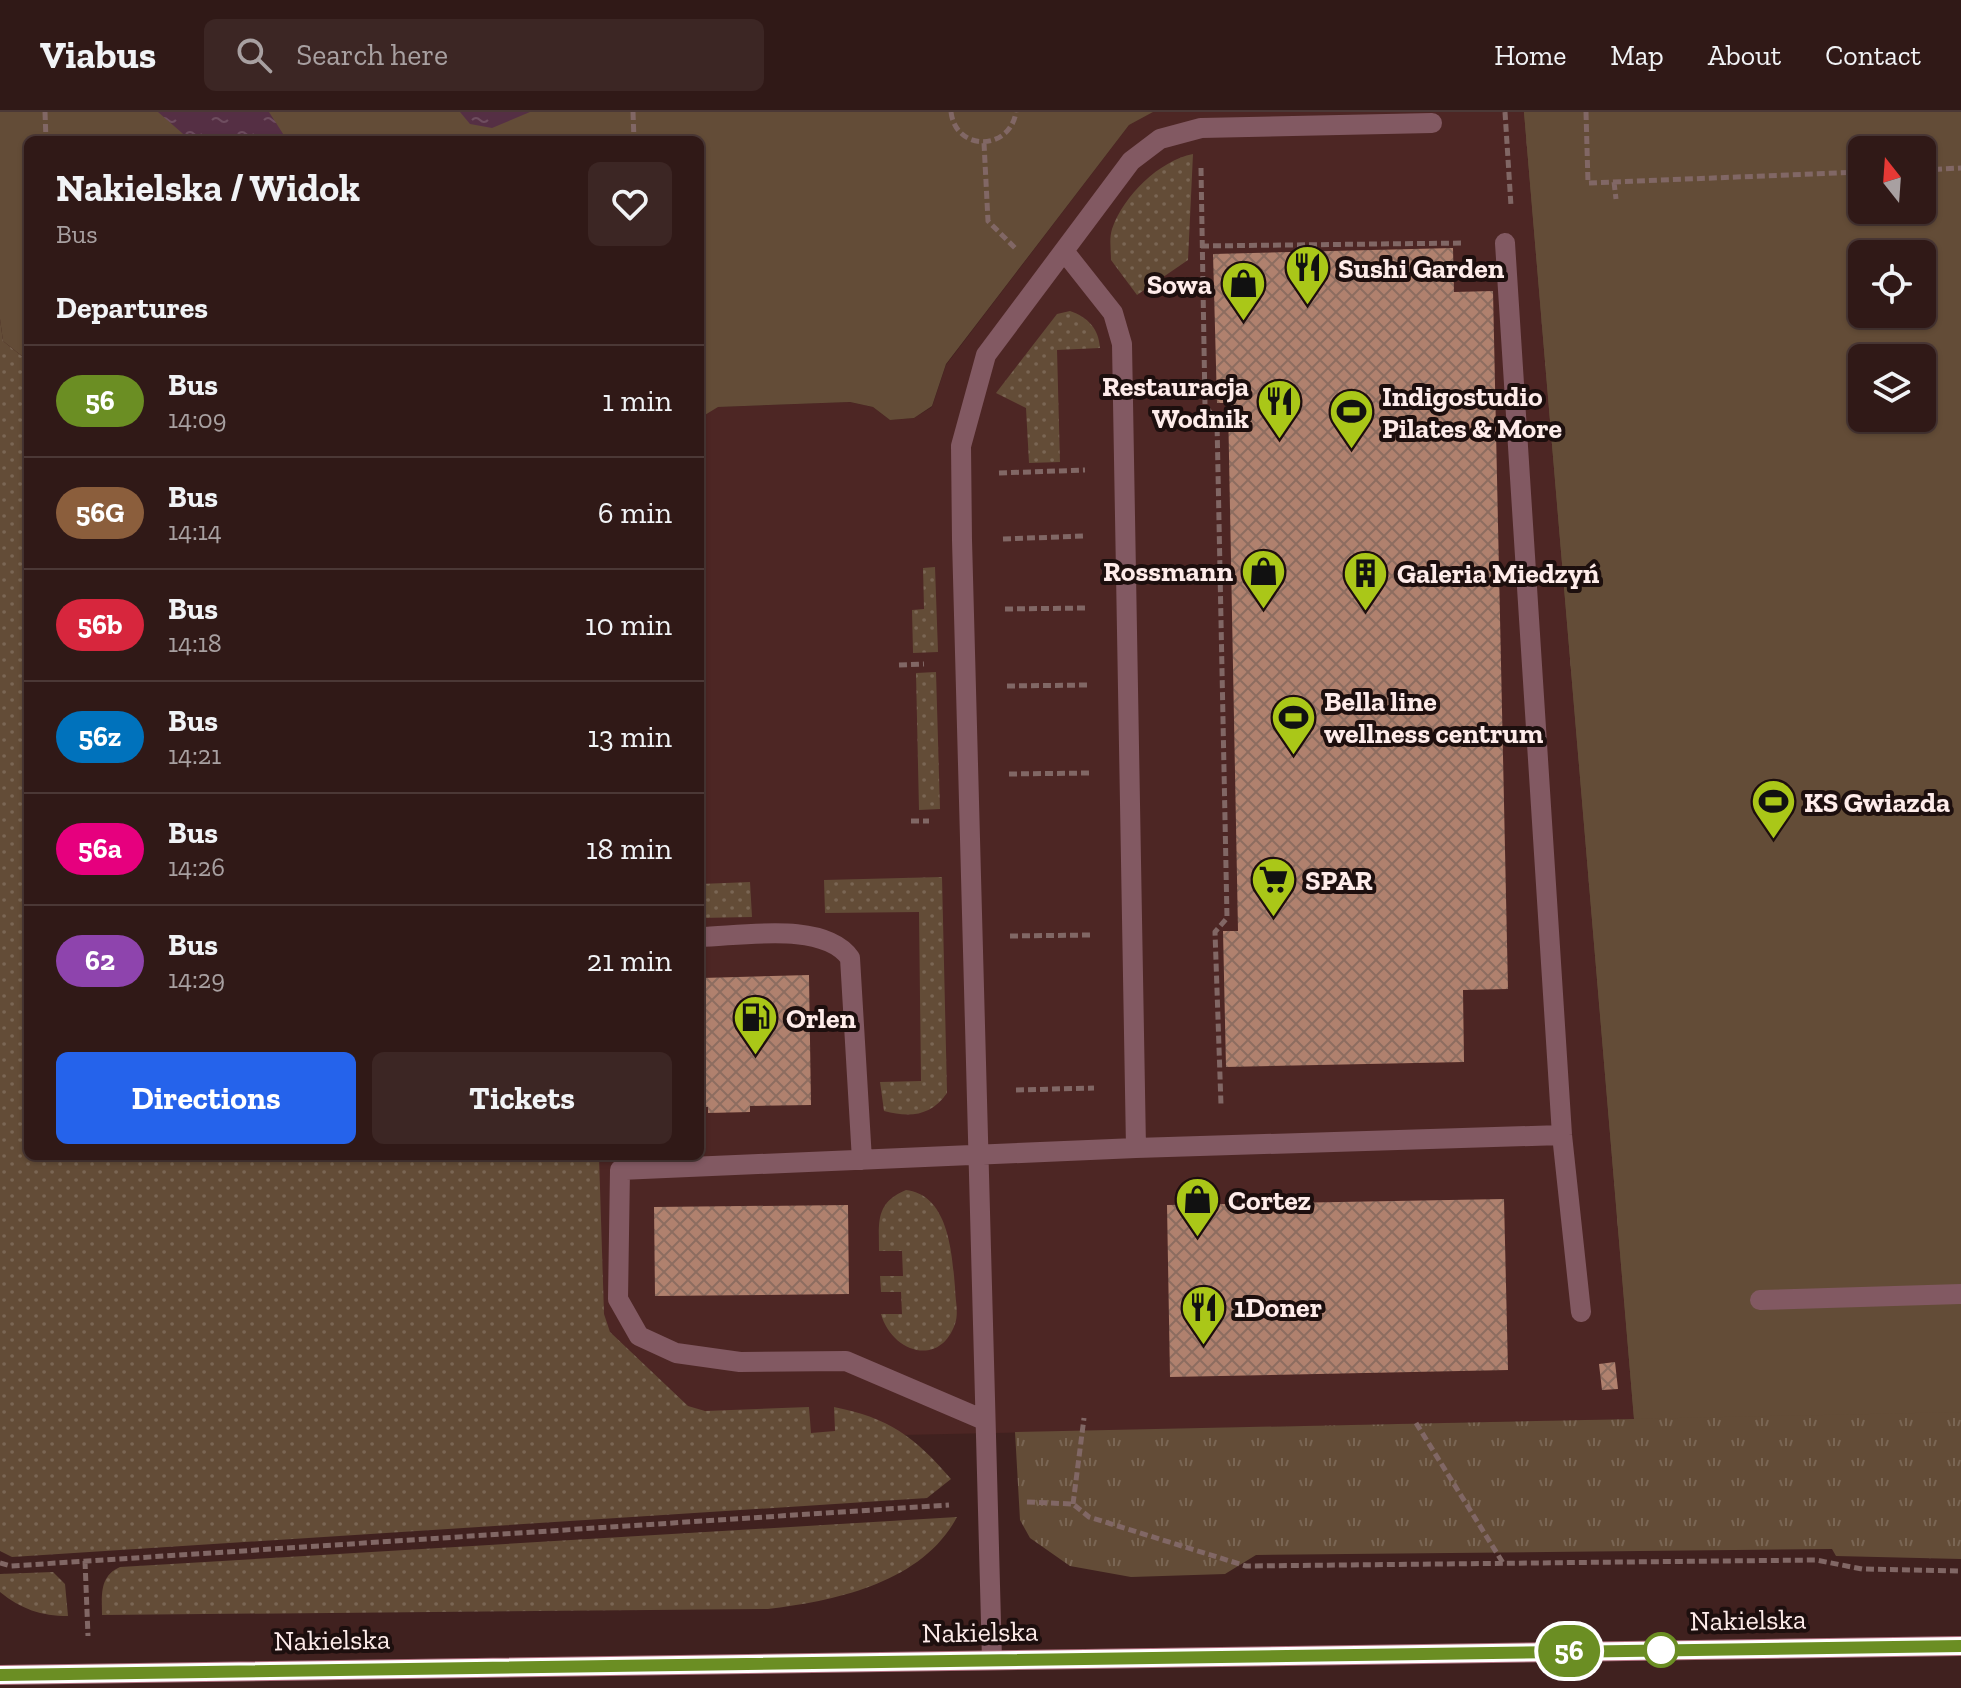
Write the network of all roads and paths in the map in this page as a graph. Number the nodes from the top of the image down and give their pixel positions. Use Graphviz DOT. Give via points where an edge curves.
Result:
graph roads {
  1 [pos="45,112"];
  2 [pos="633,112"];
  3 [pos="951,112"];
  4 [pos="1016,112"];
  5 [pos="1505,112"];
  6 [pos="1586,112"];
  7 [pos="1432,123"];
  8 [pos="1201,128"];
  9 [pos="46,136"];
  10 [pos="634,136"];
  11 [pos="984,143"];
  12 [pos="1961,168"];
  13 [pos="1936,169"];
  14 [pos="1848,173"];
  15 [pos="1614,182"];
  16 [pos="1616,199"];
  17 [pos="1505,243"];
  18 [pos="1201,246"];
  19 [pos="1064,251"];
  20 [pos="1046,276"];
  21 [pos="1125,469"];
  22 [pos="962,474"];
  23 [pos="1127,535"];
  24 [pos="962,540"];
  25 [pos="1128,608"];
  26 [pos="964,610"];
  27 [pos="1129,685"];
  28 [pos="966,687"];
  29 [pos="1131,772"];
  30 [pos="968,775"];
  31 [pos="1133,935"];
  32 [pos="973,936"];
  33 [pos="704,937"];
  34 [pos="1135,1086"];
  35 [pos="977,1091"];
  36 [pos="1562,1135"];
  37 [pos="1222,1146"];
  38 [pos="1136,1148"];
  39 [pos="979,1157"];
  40 [pos="862,1160"];
  41 [pos="620,1163"];
  42 [pos="1961,1294"];
  43 [pos="1760,1300"];
  44 [pos="1581,1312"];
  45 [pos="1084,1418"];
  46 [pos="984,1420"];
  47 [pos="1416,1423"];
  48 [pos="1073,1504"];
  49 [pos="85,1561"];
  50 [pos="1504,1564"];
  51 [pos="1961,1646"];
  52 [pos="992,1660"];
  53 [pos="89,1672"];
  54 [pos="0,1675"];
  55 [pos="198,1679"];
  1 -- 9 [label="path"];
  2 -- 10 [label="path"];
  3 -- 11 [label="path" via="964,136"];
  4 -- 11 [label="path" via="1003,137"];
  5 -- 17 [label="path" via="1512,220"];
  6 -- 15 [label="path" via="1588,183"];
  7 -- 8 [label="lane"];
  8 -- 18 [label="path"];
  8 -- 19 [label="lane" via="1160,139 1131,161"];
  11 -- 20 [label="path" via="988,221"];
  12 -- 13 [label="path"];
  14 -- 15 [label="path"];
  15 -- 16 [label="path"];
  17 -- 18 [label="path"];
  17 -- 36 [label="lane"];
  18 -- 37 [label="path" via="1205,405 1217,422 1227,918 1215,932"];
  19 -- 20 [label="lane"];
  19 -- 21 [label="lane" via="1102,296 1119,328"];
  20 -- 22 [label="lane" via="986,355 961,446"];
  21 -- 22 [label="path"];
  21 -- 23 [label="lane"];
  22 -- 24 [label="lane"];
  23 -- 24 [label="path"];
  23 -- 25 [label="lane"];
  24 -- 26 [label="lane"];
  25 -- 26 [label="path"];
  25 -- 27 [label="lane"];
  26 -- 28 [label="lane"];
  27 -- 28 [label="path"];
  27 -- 29 [label="lane"];
  28 -- 30 [label="lane"];
  29 -- 30 [label="path"];
  29 -- 31 [label="lane"];
  30 -- 32 [label="lane"];
  31 -- 32 [label="path"];
  31 -- 34 [label="lane"];
  32 -- 35 [label="lane"];
  33 -- 40 [label="lane" via="792,934 841,944 850,958"];
  34 -- 35 [label="path"];
  34 -- 38 [label="lane"];
  35 -- 39 [label="lane"];
  36 -- 37 [label="lane"];
  36 -- 44 [label="lane"];
  37 -- 38 [label="lane"];
  38 -- 39 [label="lane"];
  39 -- 40 [label="lane"];
  39 -- 46 [label="lane"];
  40 -- 41 [label="lane"];
  41 -- 46 [label="lane" via="618,1299 639,1336 676,1353 740,1362 846,1361"];
  42 -- 43 [label="lane"];
  45 -- 48 [label="path"];
  46 -- 52 [label="lane"];
  47 -- 50 [label="path"];
  49 -- 53 [label="path"];
  51 -- 52 [label="main road, Nakielska"];
  52 -- 55 [label="main road, Nakielska"];
  53 -- 54 [label="main road, Nakielska"];
  53 -- 55 [label="main road, Nakielska"];
}
